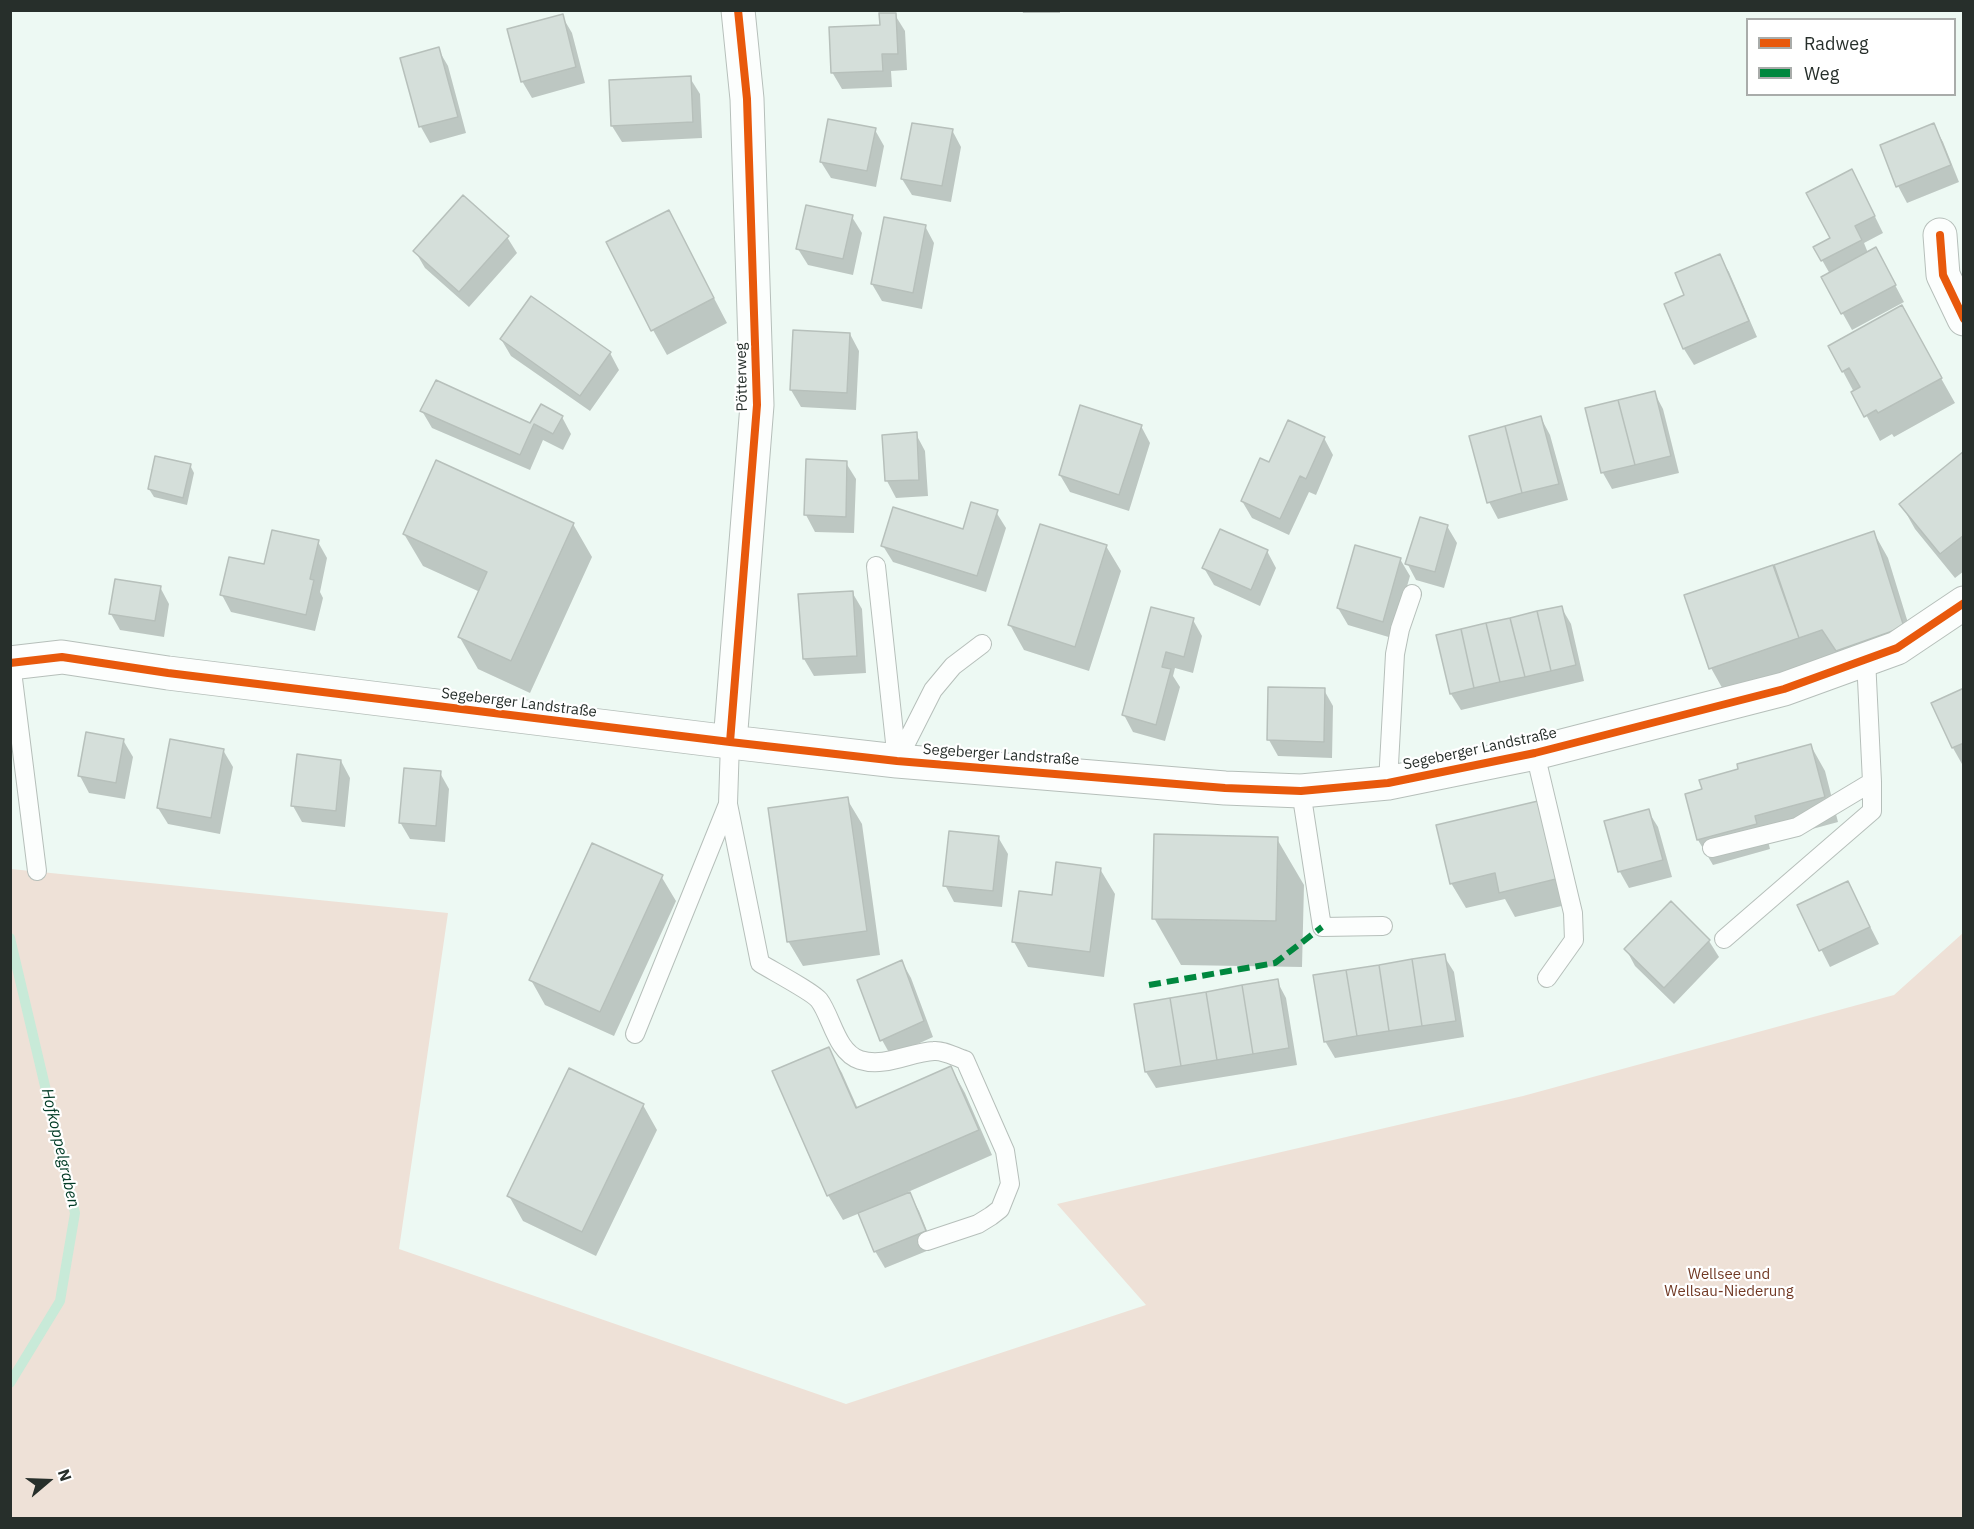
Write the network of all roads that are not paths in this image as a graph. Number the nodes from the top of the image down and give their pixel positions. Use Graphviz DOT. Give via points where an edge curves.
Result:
graph roads {
  1 [pos="738,10"];
  2 [pos="1940,235"];
  3 [pos="1964,319"];
  4 [pos="876,566"];
  5 [pos="1412,594"];
  6 [pos="1964,603"];
  7 [pos="982,644"];
  8 [pos="1866,659"];
  9 [pos="11,663"];
  10 [pos="730,742"];
  11 [pos="1535,753"];
  12 [pos="897,760"];
  13 [pos="1872,782"];
  14 [pos="1388,783"];
  15 [pos="1300,791"];
  16 [pos="728,804"];
  17 [pos="1712,848"];
  18 [pos="37,871"];
  19 [pos="1383,926"];
  20 [pos="1724,939"];
  21 [pos="1547,978"];
  22 [pos="635,1034"];
  23 [pos="927,1241"];
  1 -- 10 [label="street, Pötterweg" via="747,99 757,405"];
  2 -- 3 [label="street" via="1943,274"];
  4 -- 12 [label="lane"];
  5 -- 14 [label="lane" via="1395,654"];
  6 -- 8 [label="street, Segeberger Landstraße" via="1897,648"];
  7 -- 12 [label="lane" via="953,666 933,690"];
  8 -- 11 [label="street, Segeberger Landstraße" via="1784,689"];
  8 -- 13 [label="lane"];
  9 -- 10 [label="street, Segeberger Landstraße" via="62,657"];
  9 -- 18 [label="lane"];
  10 -- 12 [label="street, Segeberger Landstraße"];
  10 -- 16 [label="lane"];
  11 -- 14 [label="street, Segeberger Landstraße"];
  11 -- 21 [label="lane" via="1573,913 1574,940"];
  12 -- 15 [label="street, Segeberger Landstraße"];
  13 -- 17 [label="lane" via="1797,827"];
  13 -- 20 [label="lane" via="1872,811"];
  14 -- 15 [label="street, Segeberger Landstraße"];
  15 -- 19 [label="lane" via="1322,927"];
  16 -- 22 [label="lane"];
  16 -- 23 [label="lane" via="760,963 818,998 840,1041 859,1060 899,1059 932,1050 964,1060 1005,1151 1010,1184 1000,1209 991,1216"];
}
